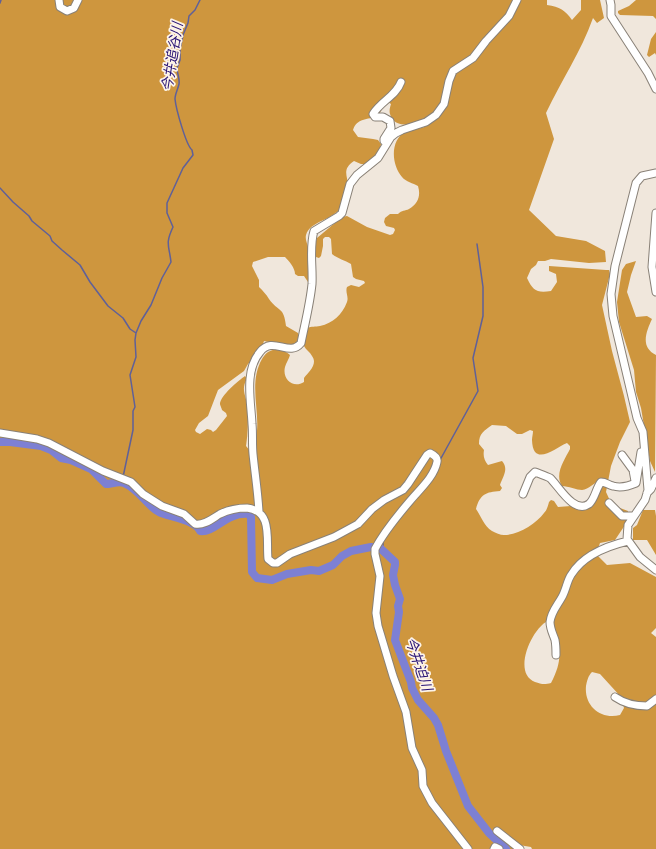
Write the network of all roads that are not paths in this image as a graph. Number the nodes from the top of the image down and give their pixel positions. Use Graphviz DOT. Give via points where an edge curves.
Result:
graph roads {
  1 [pos="59,0"];
  2 [pos="78,0"];
  3 [pos="517,0"];
  4 [pos="610,0"];
  5 [pos="401,82"];
  6 [pos="656,89"];
  7 [pos="387,143"];
  8 [pos="656,173"];
  9 [pos="656,213"];
  10 [pos="656,292"];
  11 [pos="0,433"];
  12 [pos="644,443"];
  13 [pos="622,455"];
  14 [pos="656,478"];
  15 [pos="636,483"];
  16 [pos="646,493"];
  17 [pos="523,494"];
  18 [pos="609,503"];
  19 [pos="259,512"];
  20 [pos="633,516"];
  21 [pos="628,542"];
  22 [pos="656,570"];
  23 [pos="556,655"];
  24 [pos="615,697"];
  25 [pos="656,699"];
  26 [pos="497,831"];
  27 [pos="468,849"];
  28 [pos="494,849"];
  29 [pos="499,849"];
  30 [pos="520,849"];
  1 -- 2 [label="street" via="60,7 67,11 74,8"];
  3 -- 7 [label="street" via="509,16 473,58 453,71 444,104 436,115 426,122 396,133"];
  4 -- 6 [label="street" via="611,16"];
  5 -- 7 [label="street" via="396,92 373,114 375,117 383,117 390,121 391,128 384,139"];
  7 -- 19 [label="street" via="378,158 350,184 342,213 314,231 310,300 301,343 293,349 272,345 265,347 252,367 249,394"];
  8 -- 12 [label="street" via="642,176 636,183 615,266 611,294 613,316"];
  9 -- 10 [label="street" via="652,266"];
  11 -- 19 [label="street" via="49,443 130,482 143,494 162,506 184,514 195,524 203,524 230,510 245,508"];
  12 -- 15 [label="street"];
  12 -- 16 [label="street" via="648,490"];
  13 -- 15 [label="street" via="633,470"];
  14 -- 16 [label="street"];
  15 -- 17 [label="street" via="619,487 602,482 590,502 581,506 563,495 549,478 534,473"];
  16 -- 20 [label="street"];
  18 -- 20 [label="street" via="622,516"];
  19 -- 27 [label="street" via="265,518 267,527 268,559 278,563 290,554 334,537 358,524 378,505 403,490 427,455 430,453 437,458 430,477 375,549 380,576 376,613 388,662 406,712 412,748 422,770 423,786 432,803"];
  20 -- 21 [label="street" via="628,528"];
  21 -- 22 [label="street" via="640,557"];
  21 -- 23 [label="street" via="606,547 595,553 571,574 550,621"];
  24 -- 25 [label="street" via="633,706 647,706"];
  26 -- 30 [label="street"];
  28 -- 29 [label="street"];
}
